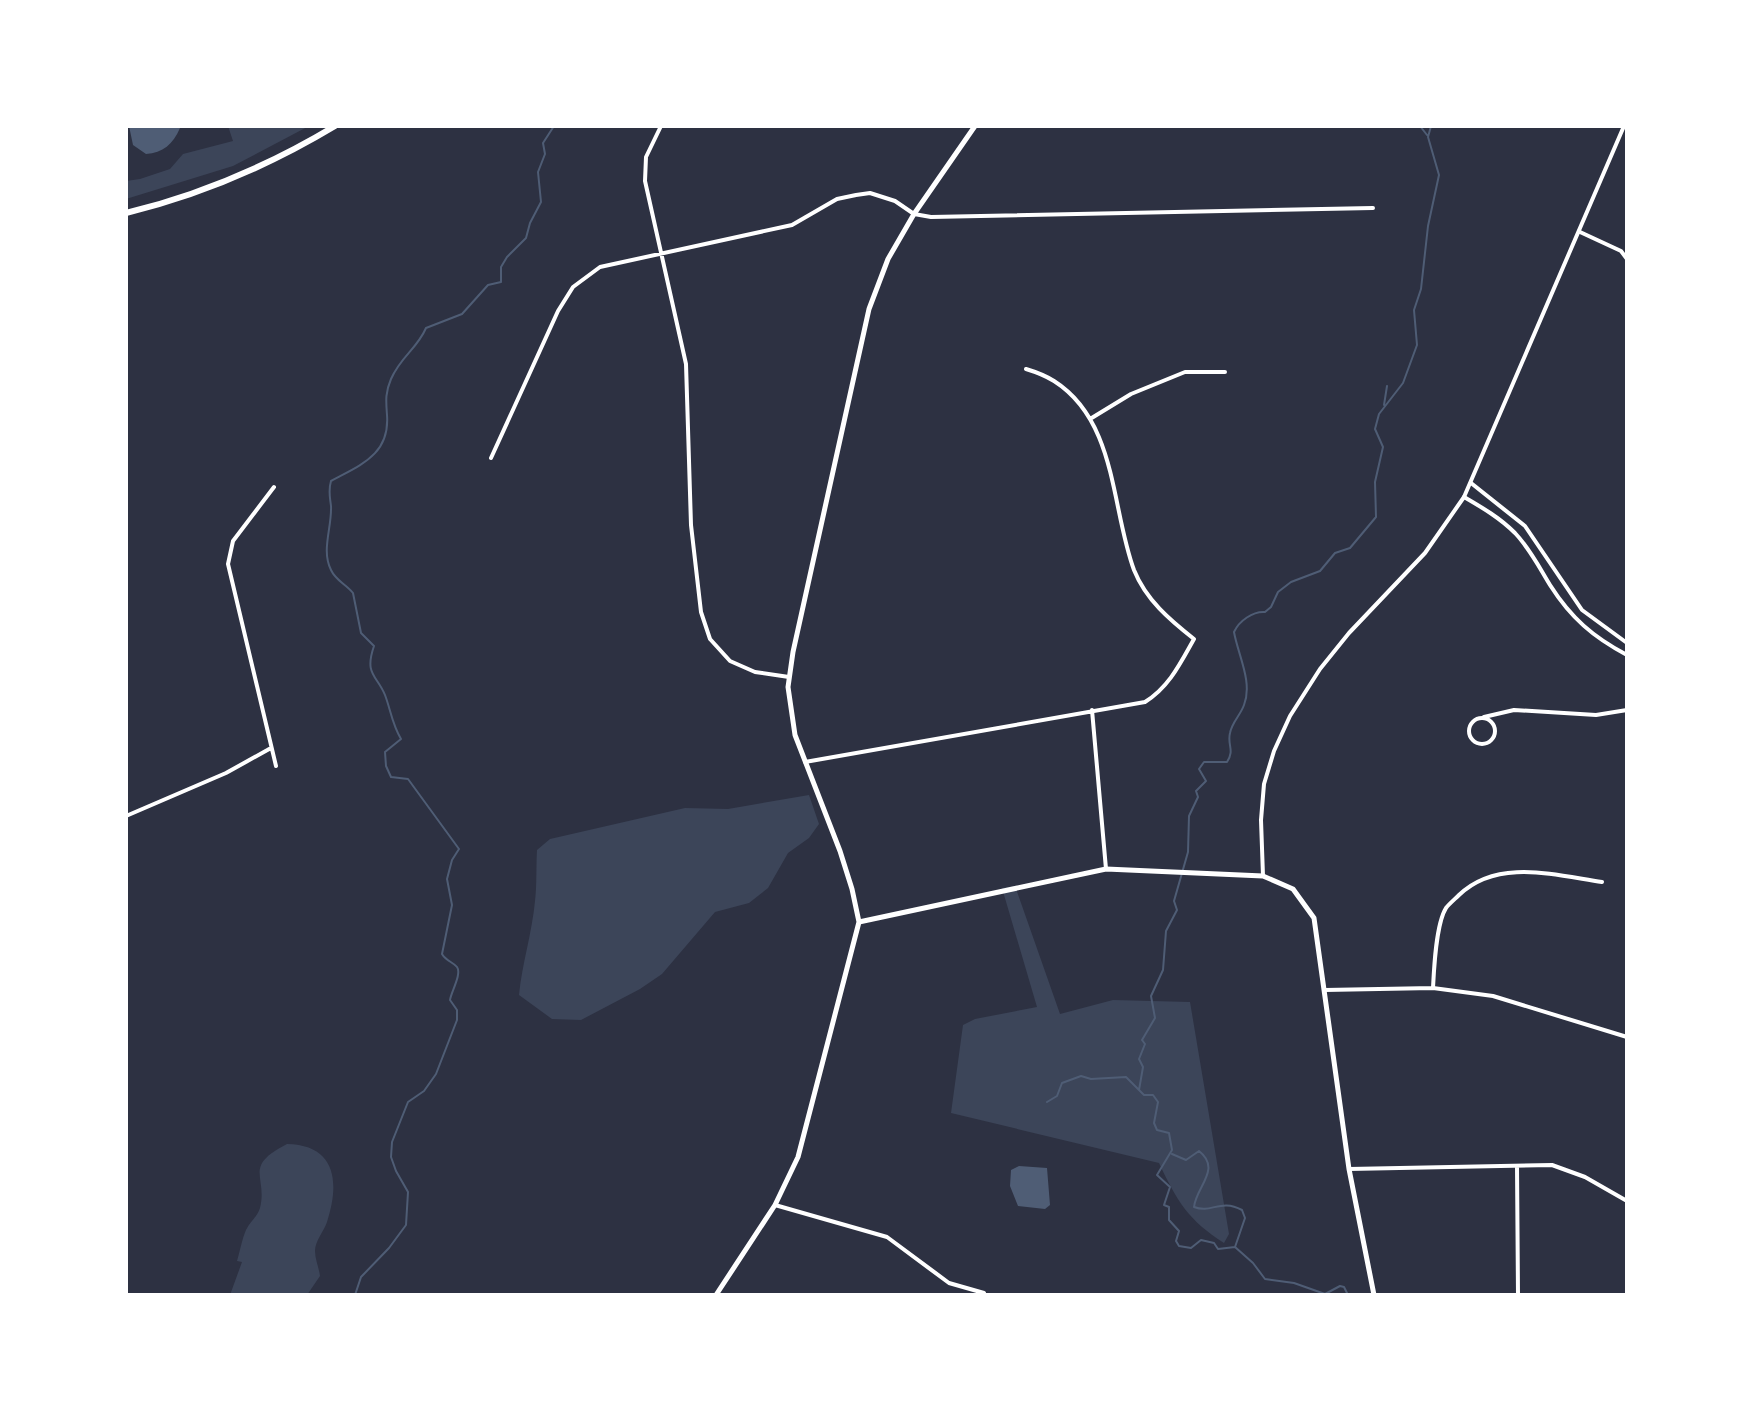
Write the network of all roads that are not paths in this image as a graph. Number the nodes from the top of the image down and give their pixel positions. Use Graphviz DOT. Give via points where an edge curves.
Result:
graph roads {
  1 [pos="335,126"];
  2 [pos="661,126"];
  3 [pos="975,126"];
  4 [pos="1624,126"];
  5 [pos="1373,208"];
  6 [pos="126,213"];
  7 [pos="914,214"];
  8 [pos="1580,232"];
  9 [pos="662,255"];
  10 [pos="1627,259"];
  11 [pos="1026,369"];
  12 [pos="1225,372"];
  13 [pos="1090,419"];
  14 [pos="491,458"];
  15 [pos="1471,483"];
  16 [pos="274,487"];
  17 [pos="1464,497"];
  18 [pos="1627,643"];
  19 [pos="1627,655"];
  20 [pos="789,677"];
  21 [pos="1092,710"];
  22 [pos="1627,710"];
  23 [pos="1484,717"];
  24 [pos="271,748"];
  25 [pos="805,762"];
  26 [pos="276,766"];
  27 [pos="126,816"];
  28 [pos="1106,869"];
  29 [pos="1263,876"];
  30 [pos="1602,882"];
  31 [pos="859,922"];
  32 [pos="1433,988"];
  33 [pos="1325,990"];
  34 [pos="1627,1037"];
  35 [pos="1517,1166"];
  36 [pos="1349,1169"];
  37 [pos="1627,1201"];
  38 [pos="775,1205"];
  39 [pos="984,1294"];
  40 [pos="716,1295"];
  41 [pos="991,1295"];
  42 [pos="1374,1295"];
  43 [pos="1518,1295"];
  1 -- 6 [label="main road" via="205,189"];
  2 -- 9 [label="street" via="646,157 645,181"];
  3 -- 7 [label="main road"];
  4 -- 8 [label="street"];
  5 -- 7 [label="street"];
  7 -- 9 [label="street" via="895,201 870,193 856,195 837,199 792,225"];
  7 -- 20 [label="main road" via="888,259 869,309"];
  8 -- 10 [label="street"];
  8 -- 15 [label="street"];
  9 -- 14 [label="street" via="600,267 573,287"];
  9 -- 20 [label="street" via="686,364 691,525 701,612 710,639 730,661 755,672"];
  11 -- 13 [label="street" via="1071,393"];
  12 -- 13 [label="street" via="1185,372 1131,394"];
  13 -- 21 [label="street" via="1111,471 1134,570 1166,616 1194,639 1158,693 1145,702"];
  15 -- 17 [label="street"];
  15 -- 18 [label="street" via="1525,526 1582,610"];
  16 -- 24 [label="street" via="233,541 228,564"];
  17 -- 19 [label="street" via="1515,533 1573,617 1599,641"];
  17 -- 29 [label="street" via="1425,553 1320,669 1290,716 1264,784"];
  20 -- 25 [label="main road" via="795,735"];
  21 -- 25 [label="street"];
  21 -- 28 [label="street"];
  22 -- 23 [label="street" via="1596,715 1514,710"];
  23 -- 23 [label="street" via="1469,731 1483,744 1494,738 1496,729"];
  24 -- 26 [label="street"];
  24 -- 27 [label="street"];
  25 -- 31 [label="main road" via="840,851"];
  28 -- 29 [label="main road"];
  28 -- 31 [label="main road"];
  29 -- 33 [label="main road" via="1293,889 1314,918"];
  30 -- 32 [label="street" via="1527,871 1471,883 1445,909"];
  31 -- 38 [label="main road" via="798,1157"];
  32 -- 33 [label="street"];
  32 -- 34 [label="street" via="1493,996"];
  33 -- 36 [label="main road"];
  35 -- 36 [label="street"];
  35 -- 37 [label="street" via="1552,1165"];
  35 -- 43 [label="street"];
  36 -- 42 [label="main road"];
  38 -- 39 [label="street" via="887,1237 949,1283"];
  38 -- 40 [label="main road"];
  39 -- 41 [label="street"];
}
